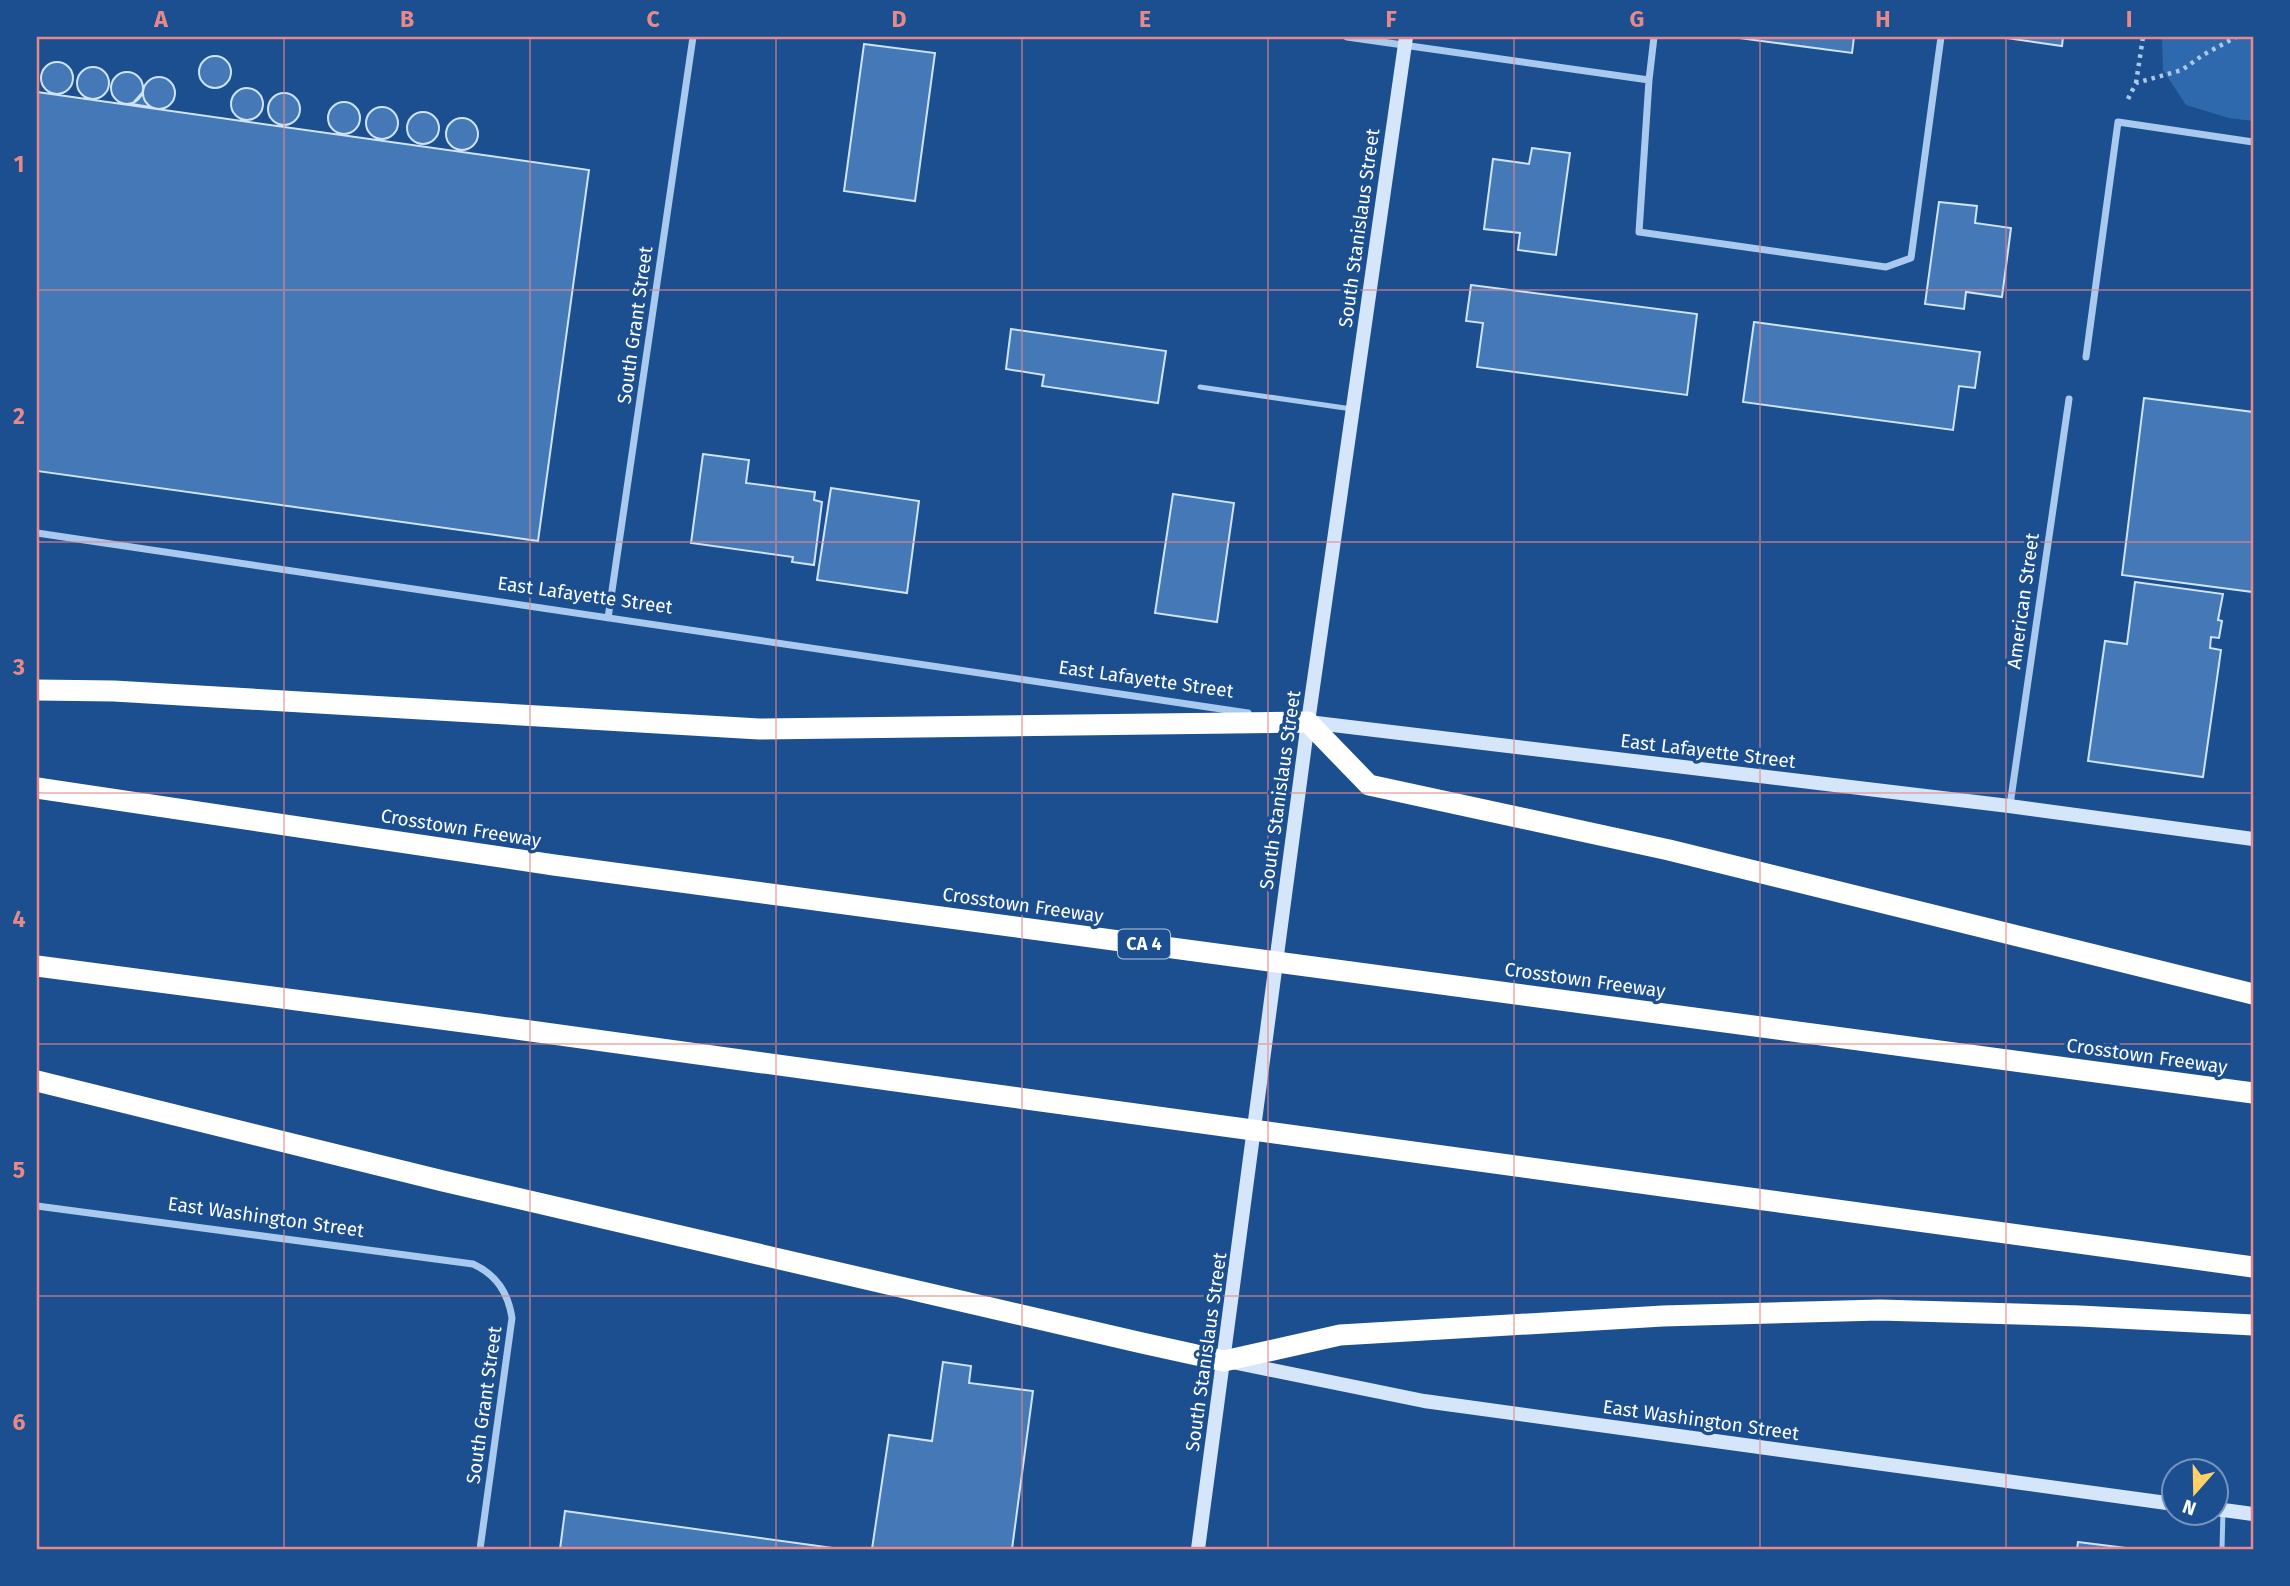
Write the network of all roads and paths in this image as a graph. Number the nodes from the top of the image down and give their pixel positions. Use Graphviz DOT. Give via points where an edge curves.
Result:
graph roads {
  1 [pos="693,37"];
  2 [pos="1347,37"];
  3 [pos="1654,37"];
  4 [pos="1941,37"];
  5 [pos="2143,37"];
  6 [pos="2236,37"];
  7 [pos="1405,41"];
  8 [pos="1649,80"];
  9 [pos="2136,83"];
  10 [pos="2118,122"];
  11 [pos="2253,142"];
  12 [pos="2086,357"];
  13 [pos="1200,387"];
  14 [pos="2069,399"];
  15 [pos="1352,409"];
  16 [pos="37,533"];
  17 [pos="608,618"];
  18 [pos="37,690"];
  19 [pos="1308,722"];
  20 [pos="37,788"];
  21 [pos="2009,806"];
  22 [pos="2253,839"];
  23 [pos="37,966"];
  24 [pos="2253,994"];
  25 [pos="37,1081"];
  26 [pos="2253,1093"];
  27 [pos="37,1206"];
  28 [pos="2253,1267"];
  29 [pos="488,1271"];
  30 [pos="2253,1325"];
  31 [pos="1224,1361"];
  32 [pos="2160,1502"];
  33 [pos="2230,1511"];
  34 [pos="2253,1514"];
  35 [pos="2221,1526"];
  36 [pos="480,1549"];
  37 [pos="1198,1549"];
  38 [pos="2222,1549"];
  1 -- 17 [label="street, South Grant Street"];
  2 -- 7 [label="street"];
  3 -- 8 [label="street"];
  4 -- 8 [label="street" via="1911,258 1886,267 1639,232"];
  5 -- 9 [label="path"];
  6 -- 9 [label="path" via="2182,70"];
  7 -- 8 [label="street"];
  7 -- 15 [label="street, South Stanislaus Street"];
  9 -- 10 [label="path"];
  10 -- 11 [label="street"];
  10 -- 12 [label="street"];
  13 -- 15 [label="lane"];
  14 -- 21 [label="street, American Street"];
  15 -- 19 [label="street, South Stanislaus Street"];
  16 -- 17 [label="street, East Lafayette Street"];
  17 -- 19 [label="street, East Lafayette Street"];
  18 -- 19 [label="highway" via="759,729"];
  19 -- 21 [label="street, East Lafayette Street"];
  19 -- 24 [label="highway" via="1369,785 1670,850"];
  19 -- 31 [label="street, South Stanislaus Street"];
  20 -- 26 [label="highway, Crosstown Freeway / CA 4, bridge" via="568,867"];
  21 -- 22 [label="street, East Lafayette Street"];
  23 -- 28 [label="highway, bridge"];
  25 -- 31 [label="highway" via="443,1181"];
  27 -- 29 [label="street, East Washington Street" via="473,1265"];
  29 -- 36 [label="street, South Grant Street" via="509,1297 512,1318"];
  30 -- 31 [label="highway" via="1880,1310 1663,1316 1340,1335"];
  31 -- 32 [label="street, East Washington Street" via="1424,1401"];
  31 -- 37 [label="street, South Stanislaus Street"];
  33 -- 34 [label="street"];
  35 -- 38 [label="lane"];
}
